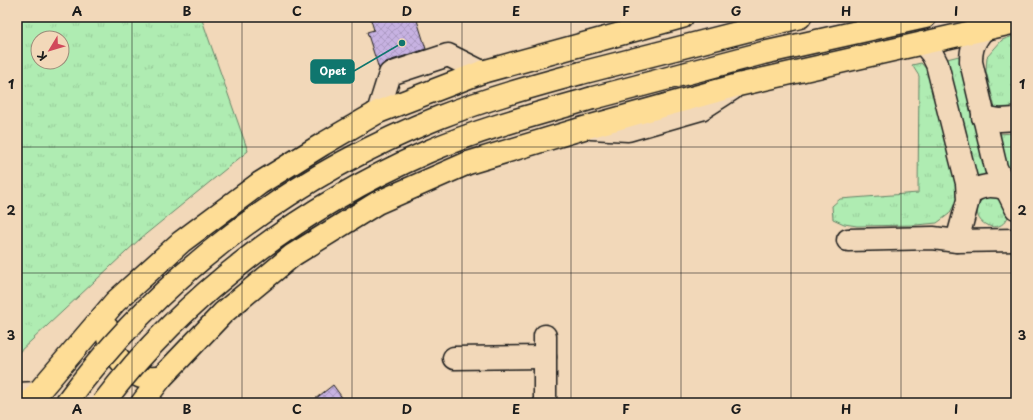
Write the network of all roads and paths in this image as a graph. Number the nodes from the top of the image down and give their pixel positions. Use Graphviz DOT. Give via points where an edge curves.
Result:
graph roads {
  1 [pos="682,17"];
  2 [pos="800,17"];
  3 [pos="925,17"];
  4 [pos="1016,22"];
  5 [pos="984,30"];
  6 [pos="923,44"];
  7 [pos="482,72"];
  8 [pos="378,112"];
  9 [pos="983,117"];
  10 [pos="1016,119"];
  11 [pos="1007,189"];
  12 [pos="968,194"];
  13 [pos="1016,208"];
  14 [pos="848,240"];
  15 [pos="1016,240"];
  16 [pos="957,241"];
  17 [pos="115,302"];
  18 [pos="454,358"];
  19 [pos="161,378"];
  20 [pos="28,397"];
  21 [pos="66,403"];
  22 [pos="75,403"];
  23 [pos="103,403"];
  24 [pos="142,403"];
  25 [pos="545,403"];
  1 -- 7 [label="main road"];
  2 -- 21 [label="main road, bridge" via="519,90 440,117 375,146 320,176 258,216 190,268 139,315 90,370"];
  3 -- 23 [label="main road, bridge" via="762,53 593,98 518,119 427,152 339,196 254,251 183,312"];
  4 -- 5 [label="main road"];
  5 -- 6 [label="main road"];
  5 -- 9 [label="lane" via="974,41 971,49 971,62"];
  6 -- 12 [label="lane" via="937,64"];
  6 -- 19 [label="main road" via="738,85 468,163 377,203 293,255 223,313"];
  7 -- 8 [label="main road"];
  7 -- 8 [label="lane" via="448,55 390,74"];
  8 -- 17 [label="main road" via="260,183 181,242"];
  9 -- 10 [label="lane"];
  9 -- 11 [label="lane" via="996,168"];
  11 -- 12 [label="lane" via="994,185 986,186"];
  11 -- 13 [label="lane"];
  12 -- 16 [label="lane"];
  14 -- 16 [label="lane" via="933,238"];
  15 -- 16 [label="lane"];
  17 -- 19 [label="main road" via="107,334 118,360 140,377"];
  17 -- 20 [label="main road"];
  18 -- 25 [label="lane" via="545,346"];
  19 -- 24 [label="main road"];
  20 -- 22 [label="main road" via="61,393"];
}
